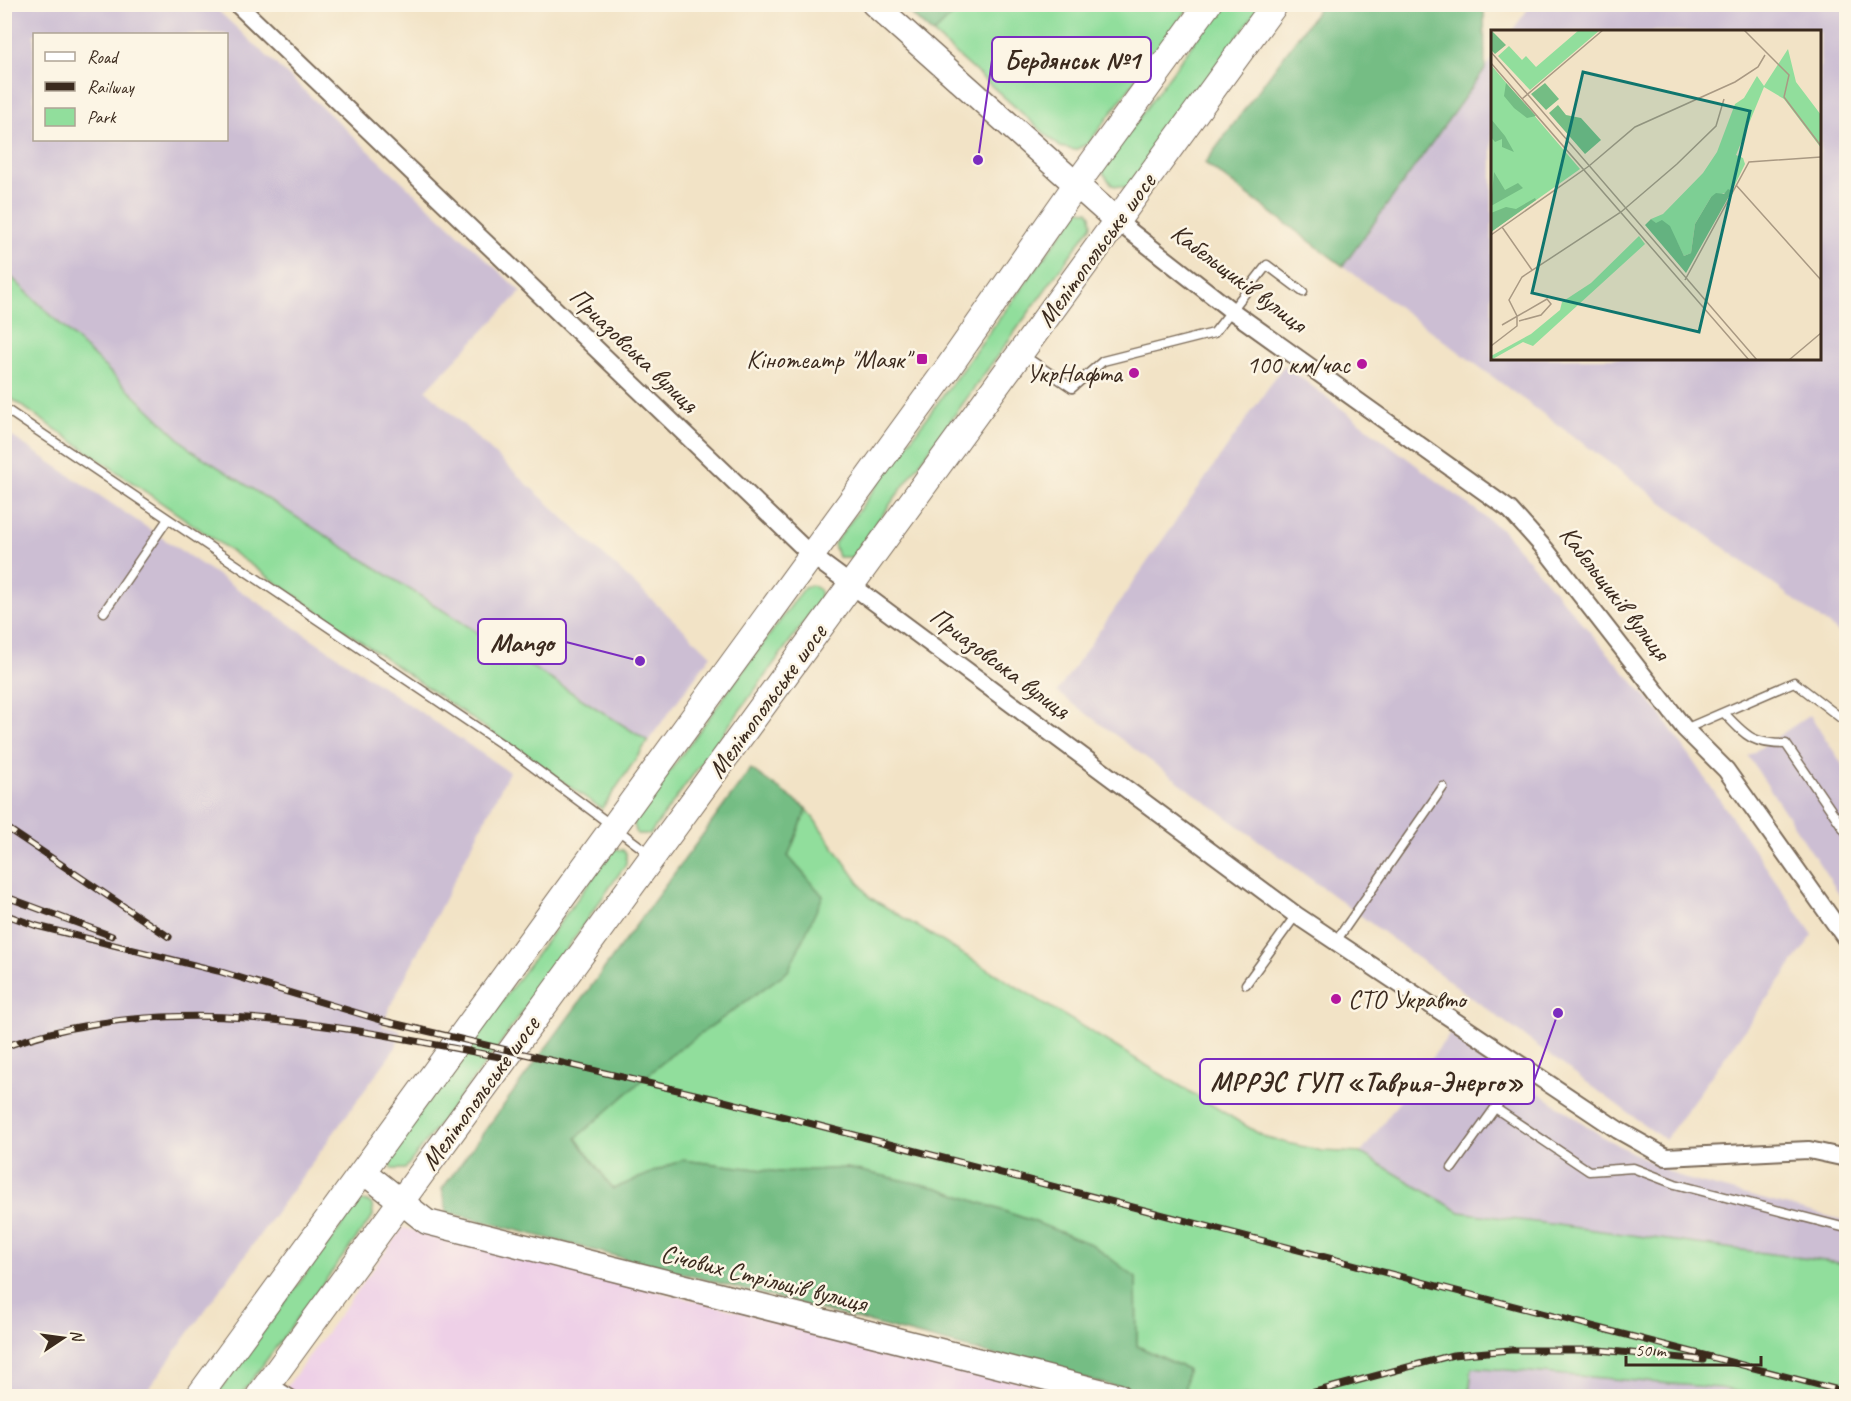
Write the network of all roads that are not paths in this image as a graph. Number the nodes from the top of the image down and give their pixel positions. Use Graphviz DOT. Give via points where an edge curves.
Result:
graph roads {
  1 [pos="237,4"];
  2 [pos="874,4"];
  3 [pos="1208,4"];
  4 [pos="1275,4"];
  5 [pos="1076,185"];
  6 [pos="1117,221"];
  7 [pos="1303,292"];
  8 [pos="1232,311"];
  9 [pos="1020,353"];
  10 [pos="4,408"];
  11 [pos="168,519"];
  12 [pos="811,555"];
  13 [pos="852,584"];
  14 [pos="104,612"];
  15 [pos="1724,712"];
  16 [pos="1846,722"];
  17 [pos="1685,729"];
  18 [pos="1443,787"];
  19 [pos="612,827"];
  20 [pos="1846,832"];
  21 [pos="653,856"];
  22 [pos="1296,915"];
  23 [pos="1846,939"];
  24 [pos="1336,941"];
  25 [pos="1246,984"];
  26 [pos="1525,1068"];
  27 [pos="1495,1108"];
  28 [pos="1846,1158"];
  29 [pos="1452,1168"];
  30 [pos="365,1173"];
  31 [pos="402,1201"];
  32 [pos="1846,1228"];
  33 [pos="264,1389"];
  34 [pos="200,1396"];
  35 [pos="294,1396"];
  36 [pos="1119,1396"];
  1 -- 12 [label="street, Приазовська вулиця"];
  2 -- 5 [label="street, Кабельщиків вулиця"];
  3 -- 5 [label="main road, Мелітопольське шосе"];
  4 -- 6 [label="main road, Мелітопольське шосе"];
  5 -- 6 [label="street, Кабельщиків вулиця"];
  5 -- 12 [label="main road, Мелітопольське шосе"];
  6 -- 8 [label="street, Кабельщиків вулиця"];
  6 -- 9 [label="main road, Мелітопольське шосе"];
  7 -- 8 [label="lane" via="1267,265"];
  8 -- 9 [label="lane" via="1214,333 1103,361 1071,388"];
  8 -- 17 [label="street, Кабельщиків вулиця" via="1510,510"];
  9 -- 13 [label="main road, Мелітопольське шосе"];
  10 -- 11 [label="lane"];
  11 -- 14 [label="lane"];
  11 -- 19 [label="lane" via="509,749"];
  12 -- 13 [label="street, Приазовська вулиця"];
  12 -- 19 [label="main road, Мелітопольське шосе"];
  13 -- 21 [label="main road, Мелітопольське шосе"];
  13 -- 22 [label="street, Приазовська вулиця"];
  15 -- 16 [label="lane" via="1794,682"];
  15 -- 17 [label="lane"];
  15 -- 20 [label="lane" via="1746,737 1766,744 1786,744"];
  17 -- 23 [label="street, Кабельщиків вулиця" via="1726,770"];
  18 -- 24 [label="lane"];
  19 -- 21 [label="lane"];
  19 -- 30 [label="main road, Мелітопольське шосе"];
  21 -- 31 [label="main road, Мелітопольське шосе"];
  22 -- 24 [label="street, Приазовська вулиця"];
  22 -- 25 [label="lane"];
  24 -- 26 [label="street, Приазовська вулиця"];
  26 -- 27 [label="lane"];
  26 -- 28 [label="street, Приазовська вулиця" via="1618,1130 1666,1156 1809,1150"];
  27 -- 29 [label="lane"];
  27 -- 32 [label="lane" via="1589,1171 1633,1168 1675,1184"];
  30 -- 31 [label="street, Січових Стрільців вулиця"];
  30 -- 34 [label="main road, Мелітопольське шосе"];
  31 -- 33 [label="main road, Мелітопольське шосе"];
  31 -- 36 [label="street, Січових Стрільців вулиця" via="428,1222"];
  33 -- 35 [label="lane"];
}
